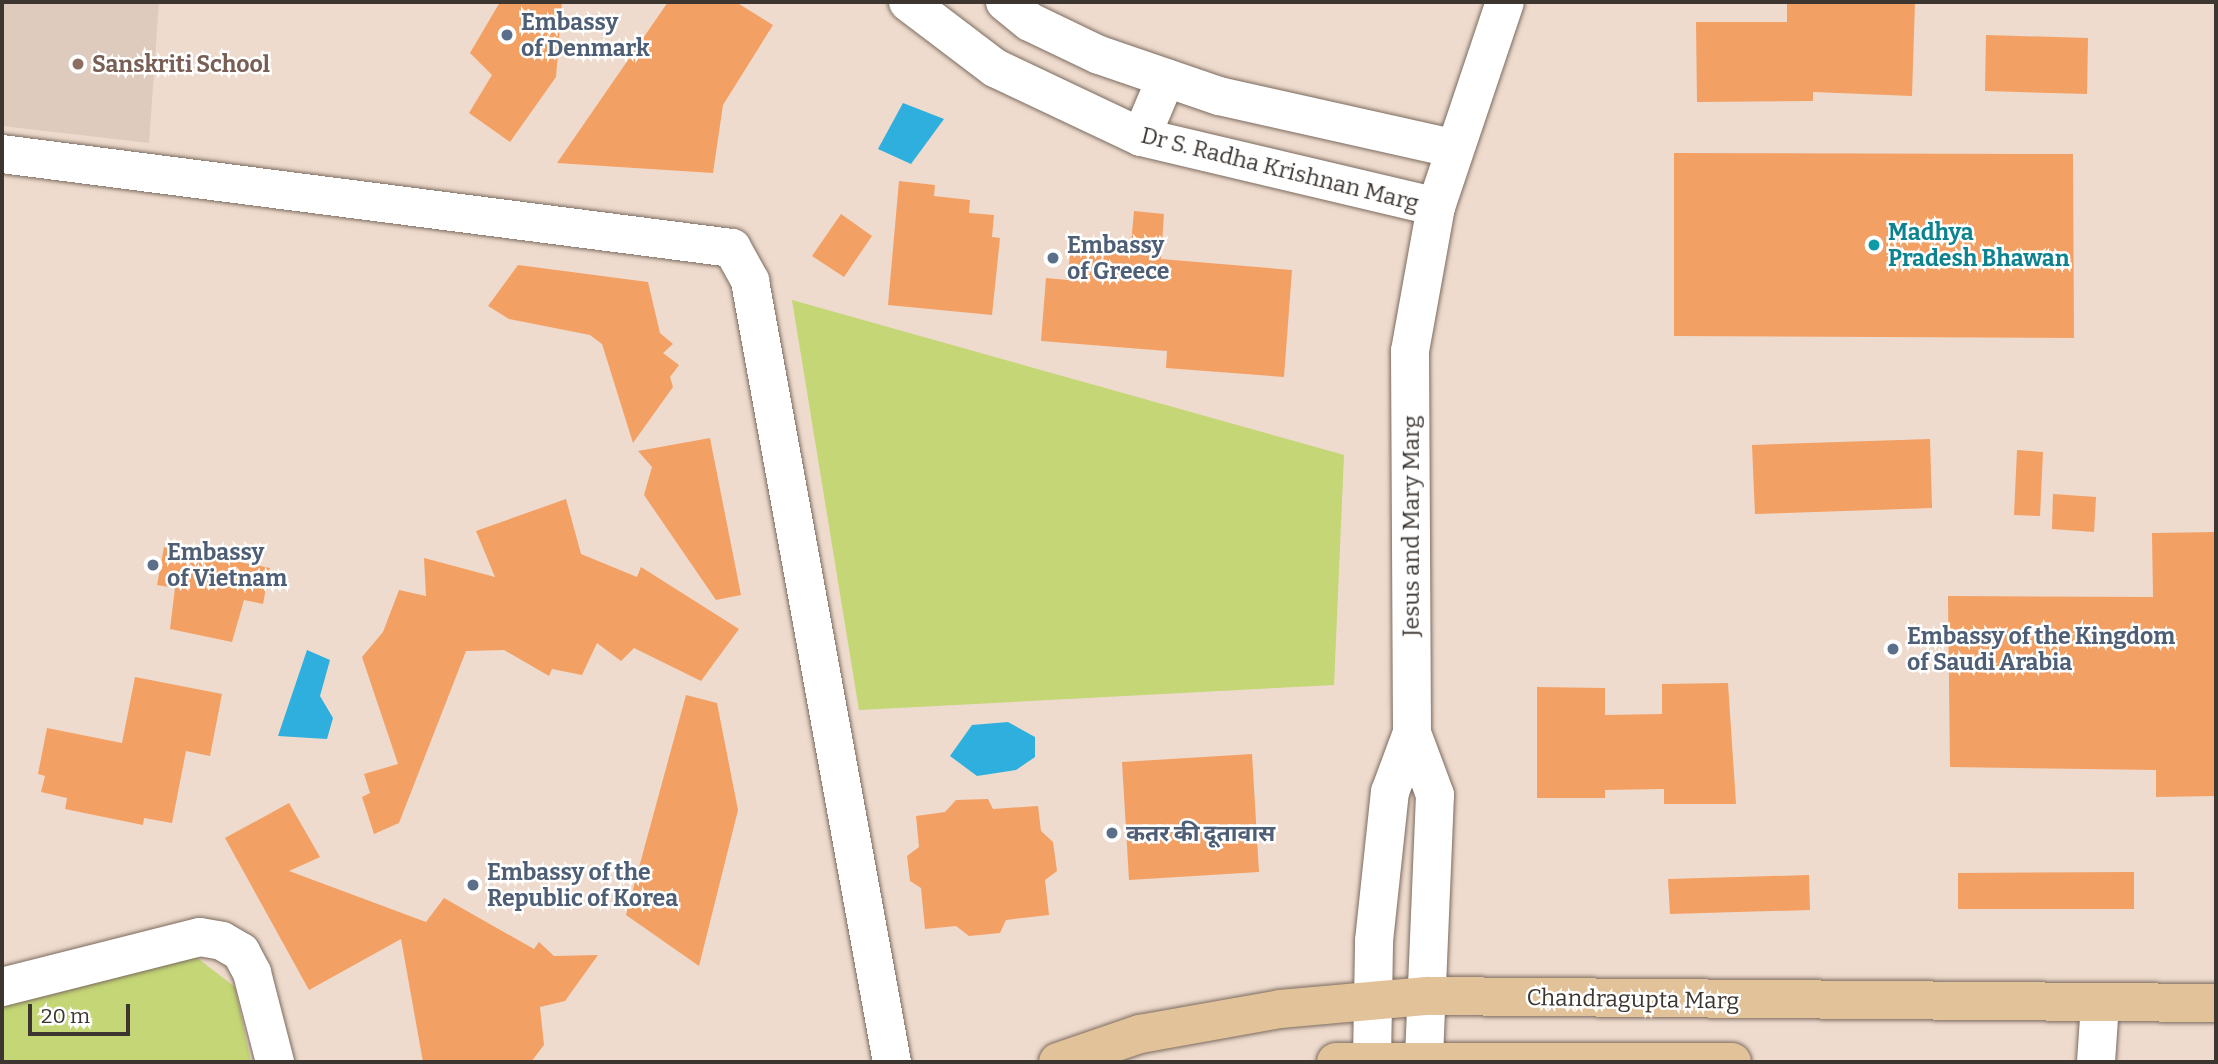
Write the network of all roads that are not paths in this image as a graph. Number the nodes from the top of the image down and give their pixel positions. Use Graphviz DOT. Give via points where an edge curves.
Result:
graph roads {
  1 [pos="908,2"];
  2 [pos="1005,2"];
  3 [pos="1505,2"];
  4 [pos="1166,78"];
  5 [pos="1141,137"];
  6 [pos="1452,148"];
  7 [pos="2,154"];
  8 [pos="1436,207"];
  9 [pos="1412,733"];
  10 [pos="2,987"];
  11 [pos="1427,996"];
  12 [pos="1374,1000"];
  13 [pos="2216,1003"];
  14 [pos="2101,1004"];
  15 [pos="1354,1061"];
  16 [pos="1424,1061"];
  17 [pos="275,1062"];
  18 [pos="892,1062"];
  19 [pos="1058,1062"];
  20 [pos="1732,1062"];
  21 [pos="2096,1062"];
  1 -- 5 [label="street, Dr S. Radha Krishnan Marg" via="995,68"];
  2 -- 4 [label="street" via="1030,22 1088,50"];
  3 -- 6 [label="street, Jesus and Mary Marg"];
  4 -- 5 [label="street"];
  4 -- 6 [label="street" via="1219,96"];
  5 -- 8 [label="street, Dr S. Radha Krishnan Marg"];
  6 -- 8 [label="street, Jesus and Mary Marg"];
  7 -- 18 [label="street" via="732,248 750,281"];
  8 -- 9 [label="street, Jesus and Mary Marg" via="1410,351"];
  9 -- 11 [label="street" via="1435,796"];
  9 -- 12 [label="street, Jesus and Mary Marg" via="1390,792 1374,941"];
  10 -- 17 [label="street" via="200,937 222,941 241,952 252,973"];
  11 -- 12 [label="main road, Chandragupta Marg"];
  11 -- 14 [label="main road, Chandragupta Marg"];
  11 -- 16 [label="street"];
  12 -- 15 [label="street, Jesus and Mary Marg"];
  12 -- 19 [label="main road, Chandragupta Marg" via="1280,1009 1140,1034"];
  13 -- 14 [label="main road, Chandragupta Marg"];
  14 -- 21 [label="street"];
  15 -- 16 [label="main road"];
  16 -- 20 [label="main road"];
}
